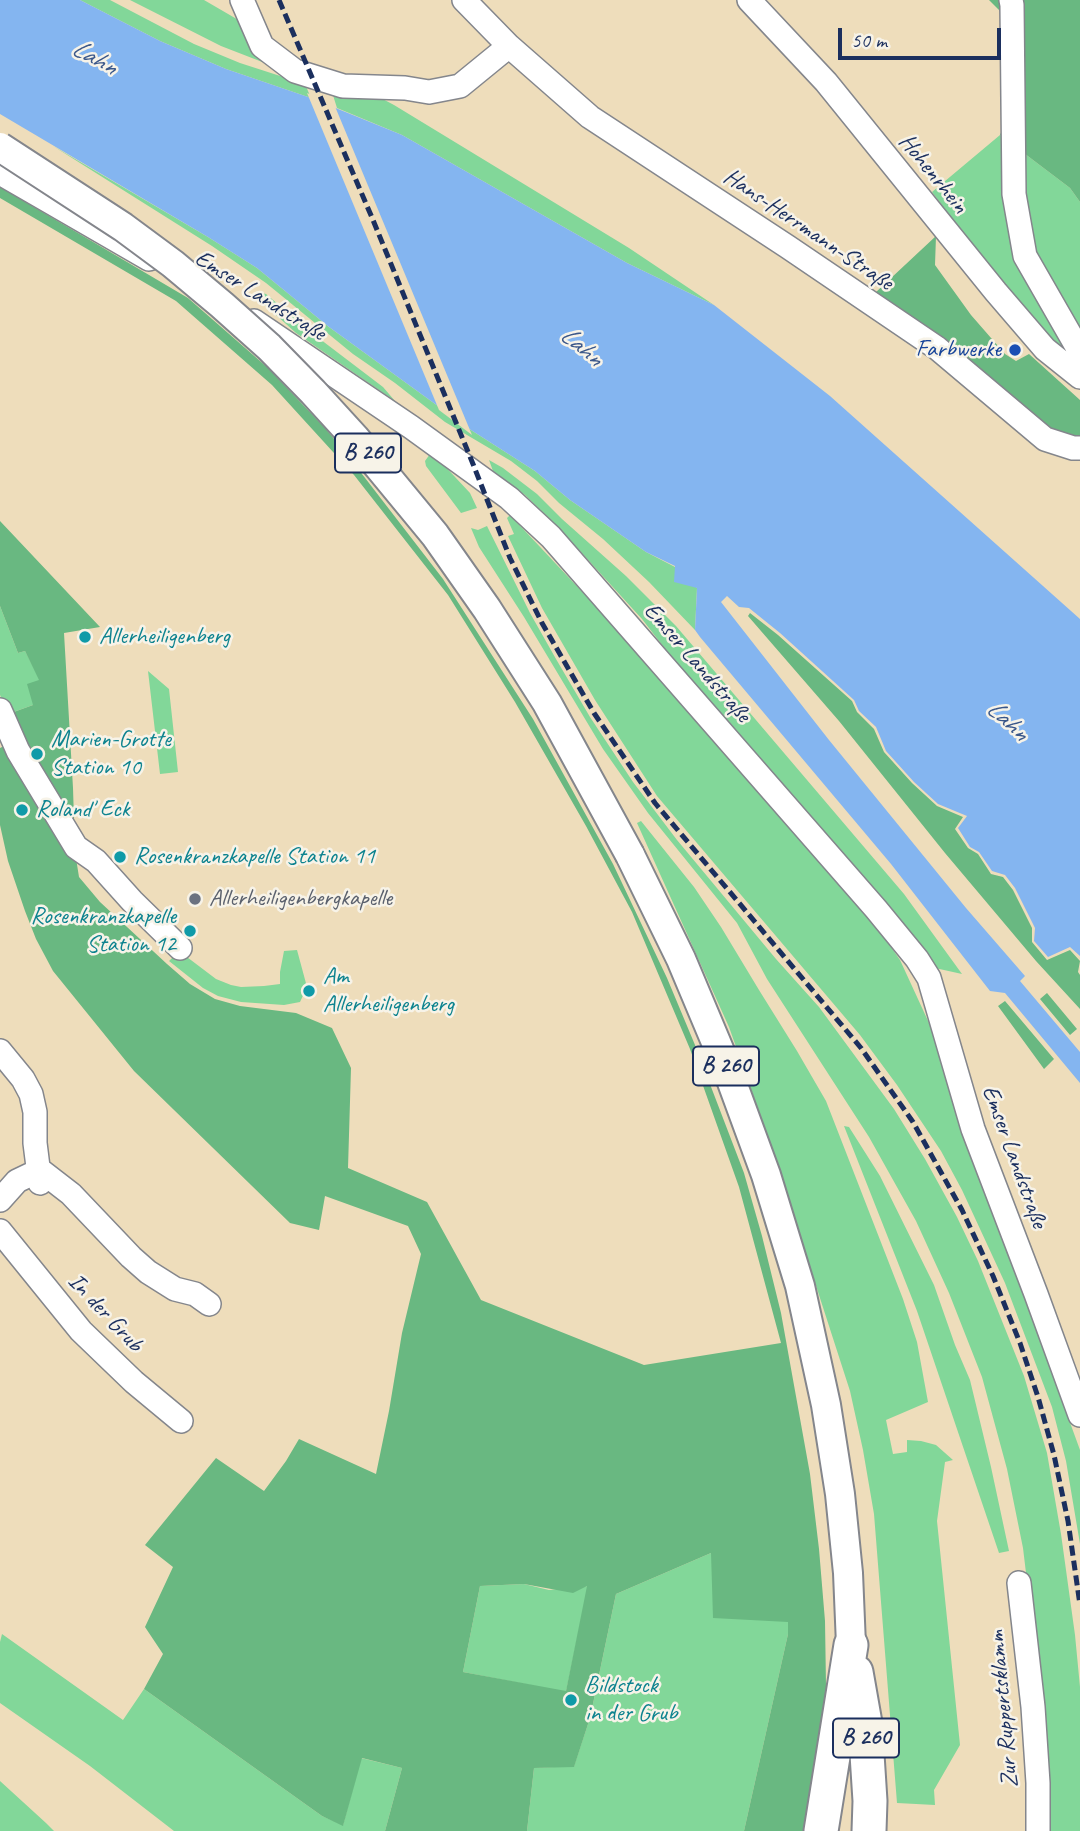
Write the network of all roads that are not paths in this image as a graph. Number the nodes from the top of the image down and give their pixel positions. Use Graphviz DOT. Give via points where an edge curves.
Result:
graph roads {
  1 [pos="242,0"];
  2 [pos="464,0"];
  3 [pos="749,0"];
  4 [pos="1011,0"];
  5 [pos="509,46"];
  6 [pos="0,146"];
  7 [pos="0,173"];
  8 [pos="1080,352"];
  9 [pos="1080,377"];
  10 [pos="1080,449"];
  11 [pos="0,710"];
  12 [pos="180,948"];
  13 [pos="0,1051"];
  14 [pos="40,1181"];
  15 [pos="0,1200"];
  16 [pos="0,1231"];
  17 [pos="209,1304"];
  18 [pos="1080,1415"];
  19 [pos="181,1421"];
  20 [pos="1019,1583"];
  21 [pos="851,1645"];
  22 [pos="821,1831"];
  23 [pos="843,1831"];
  24 [pos="869,1831"];
  25 [pos="1038,1831"];
  1 -- 5 [label="street" via="262,46 295,71 343,86 429,92 460,86"];
  2 -- 5 [label="street, Hans-Herrmann-Straße"];
  3 -- 9 [label="street, Hohenrhein" via="826,82 1045,349"];
  4 -- 8 [label="street" via="1014,194 1025,256"];
  5 -- 10 [label="street, Hans-Herrmann-Straße" via="590,117 937,348 1045,439"];
  6 -- 21 [label="main road, B 260, bridge" via="173,264 313,392 435,535 547,703 681,959 766,1175 800,1286 826,1405 840,1494"];
  7 -- 18 [label="street, Emser Landstraße" via="255,321 509,498 551,537 654,653 876,909 929,978 973,1129"];
  11 -- 12 [label="street" via="18,751 76,847 96,861"];
  13 -- 14 [label="street" via="31,1094"];
  14 -- 15 [label="street" via="16,1181"];
  14 -- 17 [label="street" via="71,1194 149,1272"];
  16 -- 19 [label="street, In der Grub" via="80,1331"];
  20 -- 25 [label="street, Zur Ruppertsklamm" via="1034,1719"];
  21 -- 22 [label="highway"];
  21 -- 23 [label="highway, B 260" via="851,1740"];
  21 -- 24 [label="highway, B 260" via="865,1723"];
}
